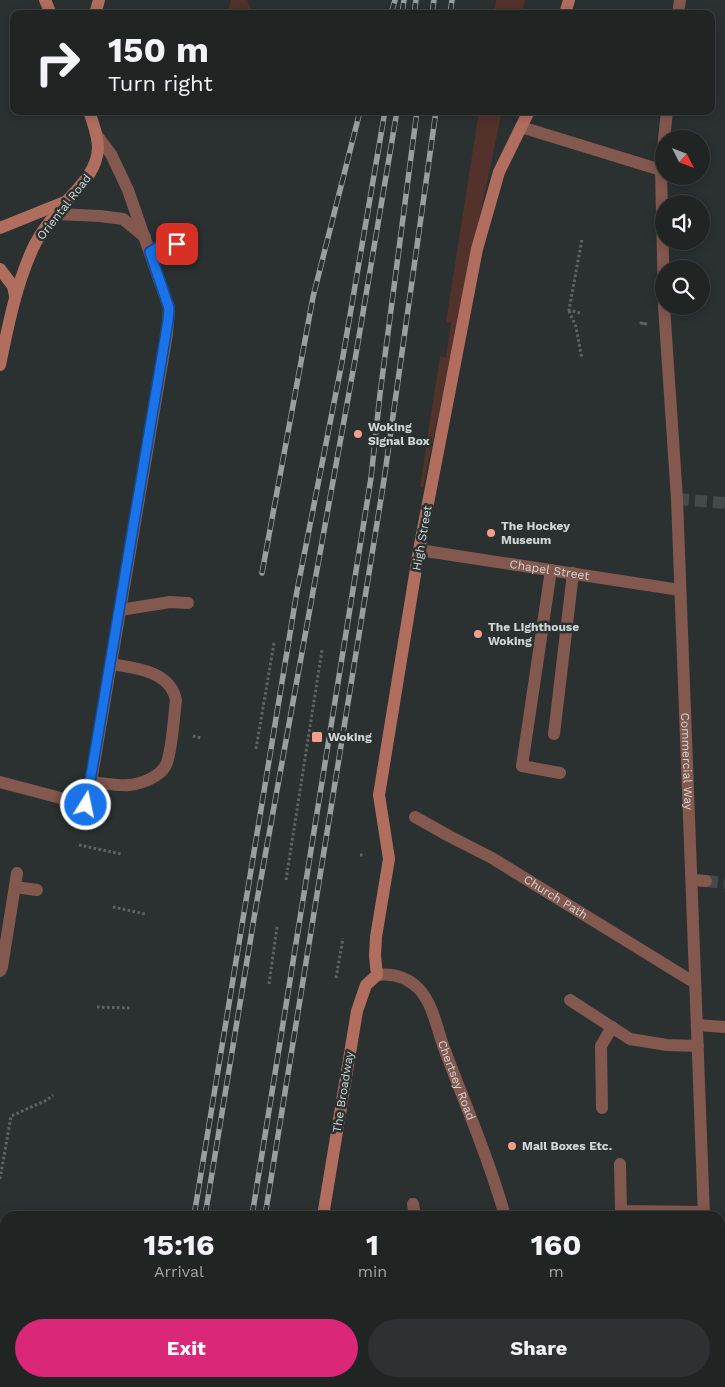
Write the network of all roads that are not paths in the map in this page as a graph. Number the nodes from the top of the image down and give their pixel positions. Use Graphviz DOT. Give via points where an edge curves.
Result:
graph roads {
  1 [pos="90,115"];
  2 [pos="527,115"];
  3 [pos="667,115"];
  4 [pos="521,127"];
  5 [pos="665,130"];
  6 [pos="96,134"];
  7 [pos="655,168"];
  8 [pos="661,185"];
  9 [pos="67,201"];
  10 [pos="56,214"];
  11 [pos="0,228"];
  12 [pos="145,238"];
  13 [pos="177,244"];
  14 [pos="150,252"];
  15 [pos="663,260"];
  16 [pos="0,269"];
  17 [pos="15,296"];
  18 [pos="665,315"];
  19 [pos="0,365"];
  20 [pos="419,550"];
  21 [pos="551,570"];
  22 [pos="573,573"];
  23 [pos="680,590"];
  24 [pos="188,603"];
  25 [pos="120,610"];
  26 [pos="111,664"];
  27 [pos="554,734"];
  28 [pos="560,773"];
  29 [pos="0,782"];
  30 [pos="91,782"];
  31 [pos="415,817"];
  32 [pos="18,873"];
  33 [pos="692,880"];
  34 [pos="706,881"];
  35 [pos="15,887"];
  36 [pos="37,890"];
  37 [pos="0,971"];
  38 [pos="378,975"];
  39 [pos="695,983"];
  40 [pos="570,1000"];
  41 [pos="697,1025"];
  42 [pos="612,1027"];
  43 [pos="725,1027"];
  44 [pos="698,1046"];
  45 [pos="602,1108"];
  46 [pos="620,1164"];
  47 [pos="324,1211"];
  48 [pos="504,1211"];
  49 [pos="621,1211"];
  50 [pos="704,1211"];
  1 -- 6 [label="street, Oriental Road"];
  2 -- 4 [label="street, High Street"];
  3 -- 5 [label="street"];
  4 -- 7 [label="street"];
  4 -- 20 [label="street, High Street" via="499,172 477,249"];
  6 -- 9 [label="street, Oriental Road" via="98,149 92,171"];
  6 -- 12 [label="street" via="121,173"];
  8 -- 15 [label="street"];
  9 -- 10 [label="street, Oriental Road"];
  9 -- 11 [label="street"];
  10 -- 12 [label="street" via="123,219"];
  10 -- 17 [label="street, Oriental Road" via="34,246"];
  12 -- 14 [label="street"];
  13 -- 14 [label="street" via="160,246"];
  14 -- 25 [label="street" via="169,308 168,321"];
  16 -- 17 [label="street" via="13,286"];
  17 -- 19 [label="street, Oriental Road"];
  18 -- 23 [label="street, Commercial Way"];
  20 -- 21 [label="street, Chapel Street"];
  20 -- 38 [label="street, High Street" via="379,795 388,859 376,937"];
  21 -- 22 [label="street, Chapel Street"];
  21 -- 28 [label="street" via="522,766"];
  22 -- 23 [label="street, Chapel Street"];
  22 -- 27 [label="street"];
  23 -- 33 [label="street, Commercial Way"];
  24 -- 25 [label="street" via="170,602"];
  25 -- 26 [label="street"];
  26 -- 30 [label="street"];
  26 -- 30 [label="street" via="163,678 174,691 176,700 168,758 163,770 145,781 130,785"];
  29 -- 30 [label="street" via="86,805"];
  31 -- 39 [label="street, Church Path" via="492,858"];
  32 -- 35 [label="street"];
  33 -- 34 [label="street"];
  33 -- 39 [label="street, Commercial Way"];
  35 -- 36 [label="street"];
  35 -- 37 [label="street"];
  38 -- 47 [label="street, The Broadway" via="366,985 357,1011"];
  38 -- 48 [label="street, Chertsey Road" via="395,974 404,978 427,999 493,1174"];
  39 -- 41 [label="street, Commercial Way"];
  40 -- 42 [label="street"];
  41 -- 43 [label="street"];
  41 -- 44 [label="street, Commercial Way"];
  42 -- 44 [label="street" via="630,1039"];
  42 -- 45 [label="street" via="601,1046"];
  44 -- 50 [label="street, Commercial Way"];
  46 -- 49 [label="street"];
}
